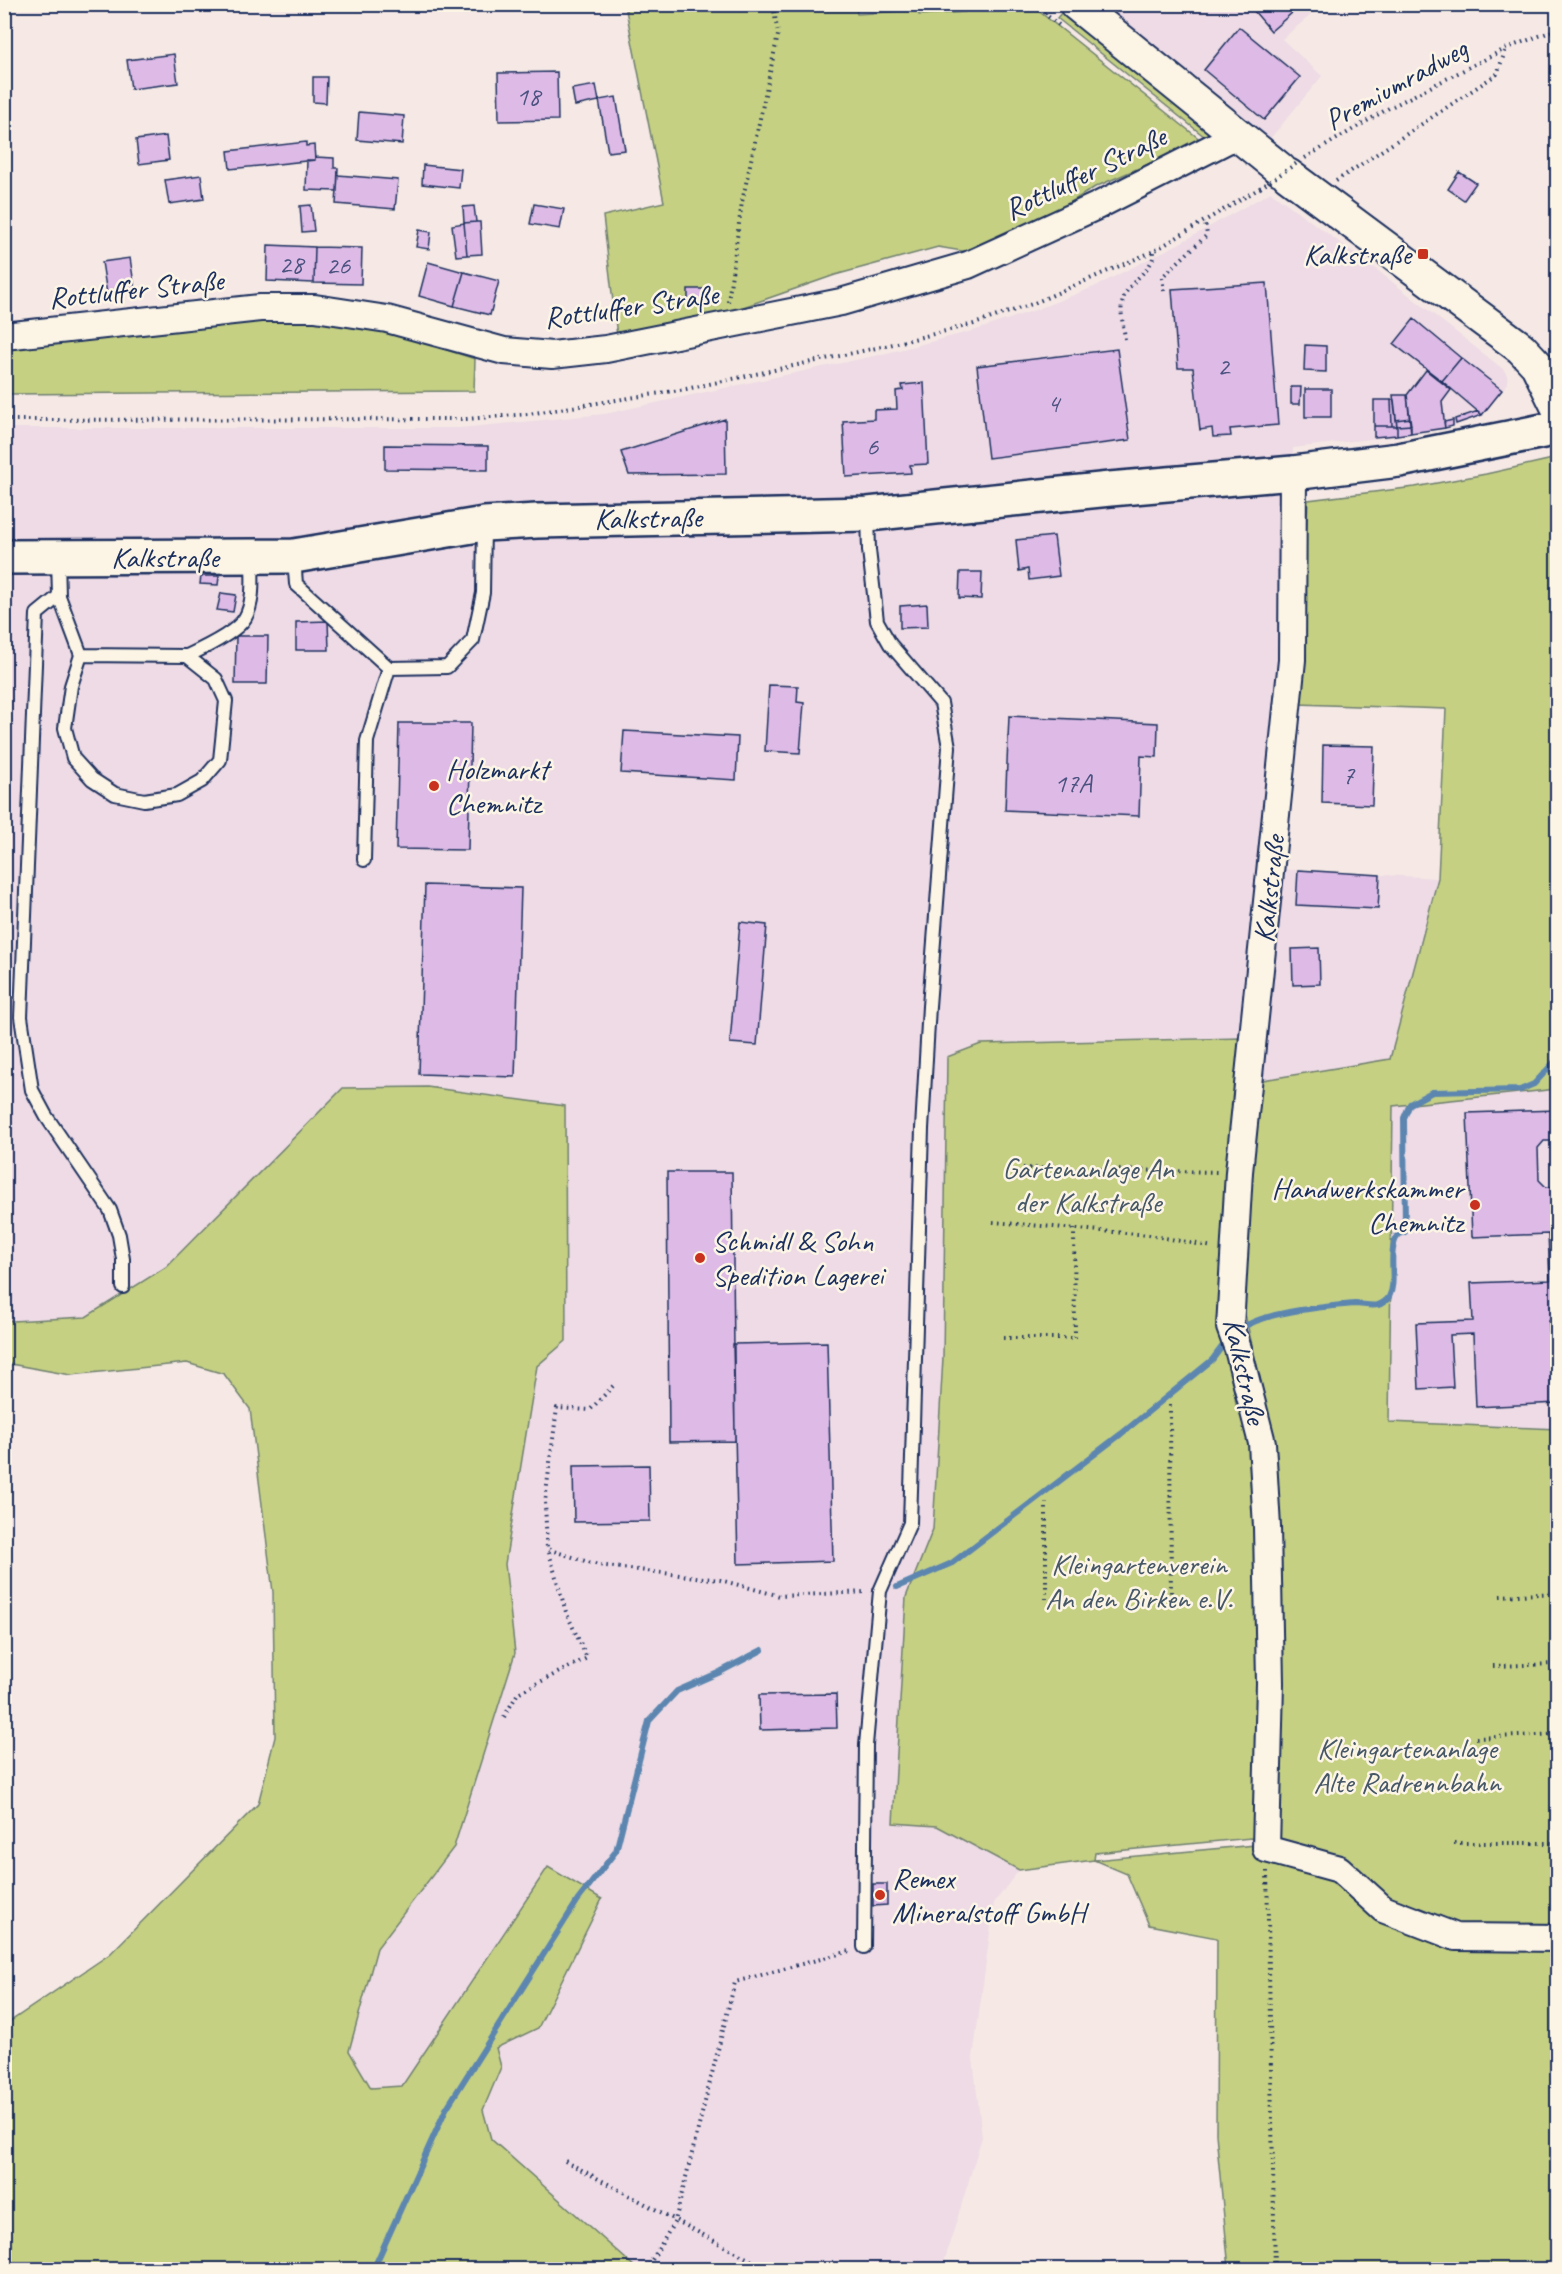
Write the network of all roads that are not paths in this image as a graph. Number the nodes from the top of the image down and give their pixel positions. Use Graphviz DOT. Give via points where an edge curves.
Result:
graph roads {
  1 [pos="1077,4"];
  2 [pos="1237,135"];
  3 [pos="4,336"];
  4 [pos="1557,408"];
  5 [pos="1557,428"];
  6 [pos="1293,473"];
  7 [pos="867,514"];
  8 [pos="484,524"];
  9 [pos="294,556"];
  10 [pos="4,557"];
  11 [pos="252,557"];
  12 [pos="58,558"];
  13 [pos="59,596"];
  14 [pos="81,655"];
  15 [pos="187,656"];
  16 [pos="389,668"];
  17 [pos="364,860"];
  18 [pos="123,1287"];
  19 [pos="1557,1938"];
  20 [pos="864,1947"];
  1 -- 2 [label="street"];
  2 -- 3 [label="street, Rottluffer Straße" via="1097,206 968,265 841,302 606,349 552,355 504,351 387,319 315,308 252,309"];
  2 -- 4 [label="street" via="1282,174 1521,348 1537,365"];
  5 -- 6 [label="main road, Kalkstraße" via="1399,460"];
  6 -- 7 [label="main road, Kalkstraße"];
  6 -- 19 [label="street, Kalkstraße" via="1292,660 1234,1250 1234,1338 1262,1443 1267,1527 1270,1683 1266,1849 1339,1869 1383,1909 1456,1936"];
  7 -- 8 [label="main road, Kalkstraße"];
  7 -- 20 [label="lane" via="877,621 891,644 941,703 949,747 922,1129 910,1523 880,1592 866,1745"];
  8 -- 9 [label="main road, Kalkstraße"];
  8 -- 16 [label="lane" via="483,593 473,639 447,667"];
  9 -- 11 [label="main road, Kalkstraße"];
  9 -- 16 [label="lane" via="296,584"];
  10 -- 12 [label="main road, Kalkstraße"];
  11 -- 12 [label="main road, Kalkstraße"];
  11 -- 15 [label="lane" via="249,608 244,620 213,644"];
  12 -- 13 [label="lane"];
  13 -- 14 [label="lane"];
  13 -- 18 [label="lane" via="36,614 21,1017 32,1090 110,1210 120,1235"];
  14 -- 15 [label="lane"];
  14 -- 15 [label="lane" via="71,686 65,728 73,758 92,779 115,794 144,800 177,795 202,781 220,760 226,701 216,679"];
  16 -- 17 [label="lane" via="367,741"];
}
